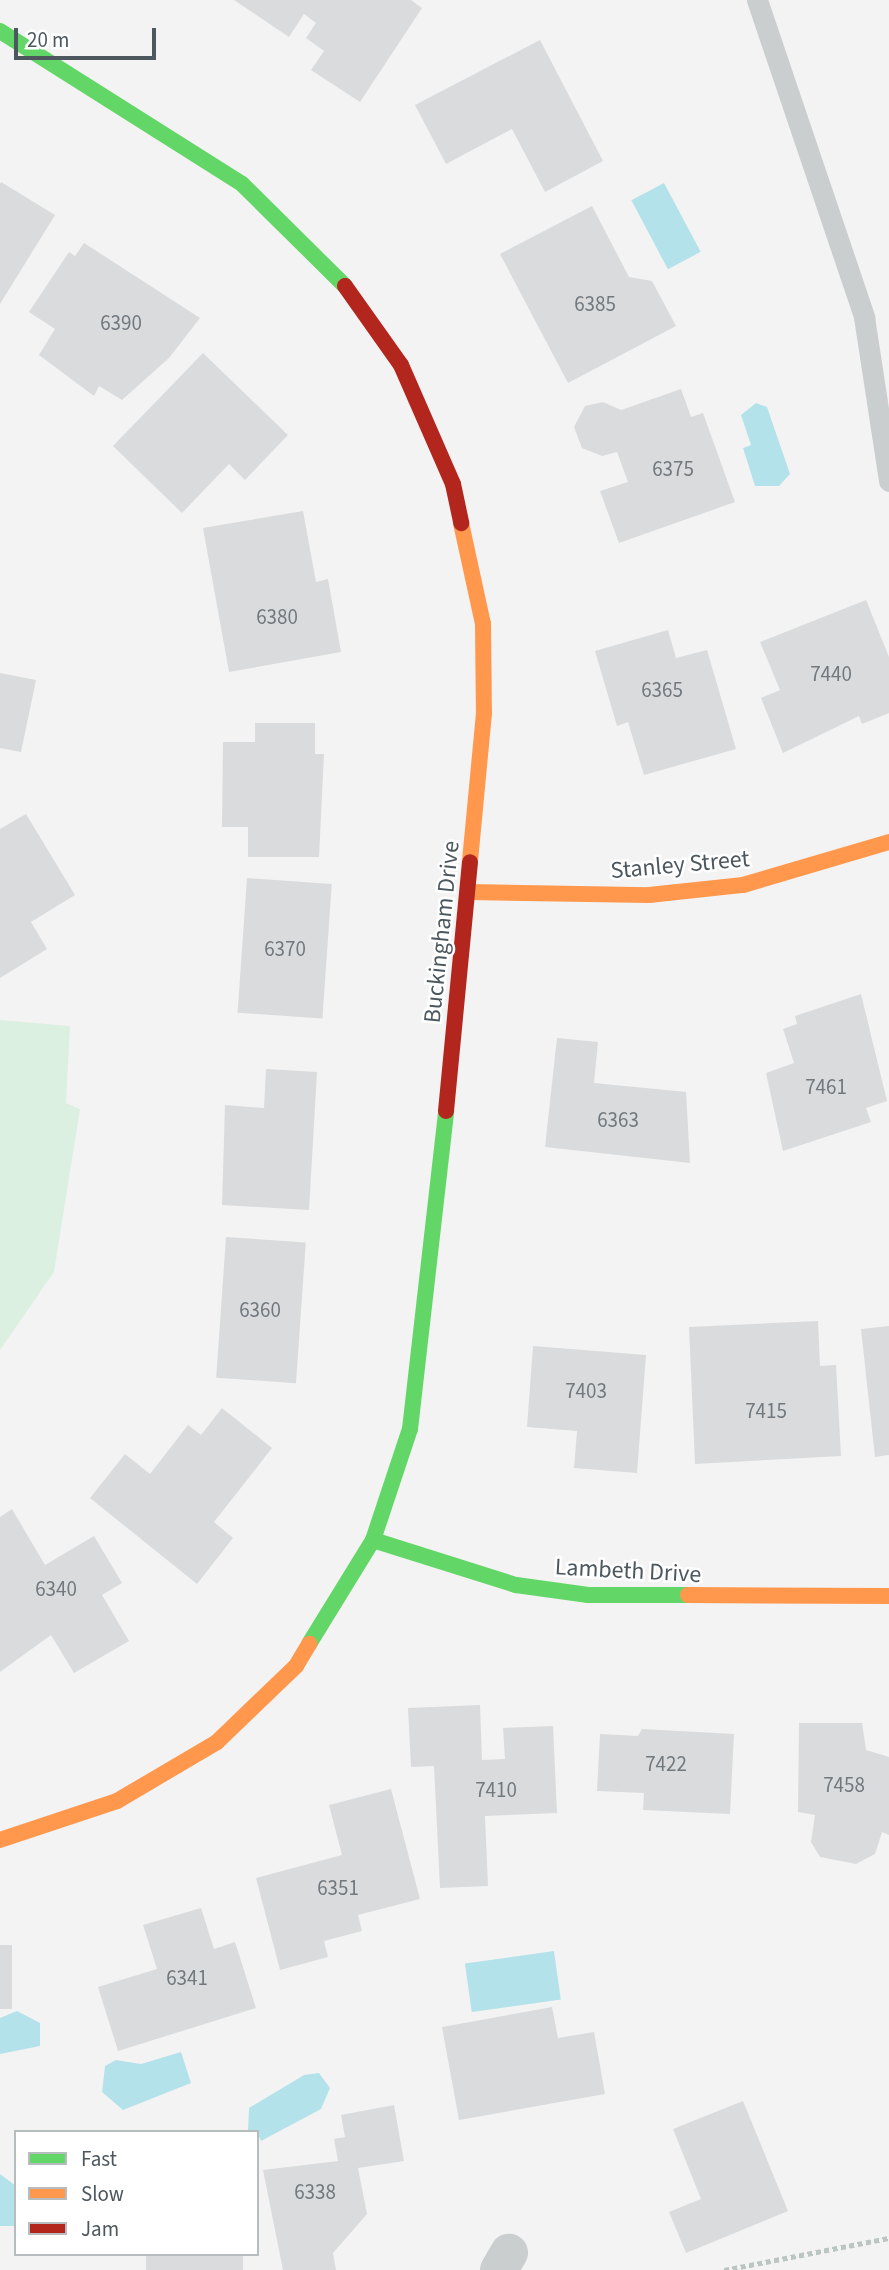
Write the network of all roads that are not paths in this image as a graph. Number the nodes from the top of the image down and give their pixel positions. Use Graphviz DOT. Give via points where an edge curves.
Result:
graph roads {
  1 [pos="757,0"];
  2 [pos="0,31"];
  3 [pos="889,481"];
  4 [pos="889,842"];
  5 [pos="470,892"];
  6 [pos="373,1540"];
  7 [pos="889,1596"];
  8 [pos="0,1840"];
  1 -- 3 [label="lane" via="864,317"];
  2 -- 5 [label="street, Buckingham Drive" via="242,184 348,289 401,365 453,484 483,624 484,713"];
  4 -- 5 [label="street, Stanley Street" via="743,885 649,895"];
  5 -- 6 [label="street, Buckingham Drive" via="422,1364 410,1429"];
  6 -- 7 [label="street, Lambeth Drive" via="516,1585 588,1595"];
  6 -- 8 [label="street, Buckingham Drive" via="296,1666 217,1742 117,1801"];
}
